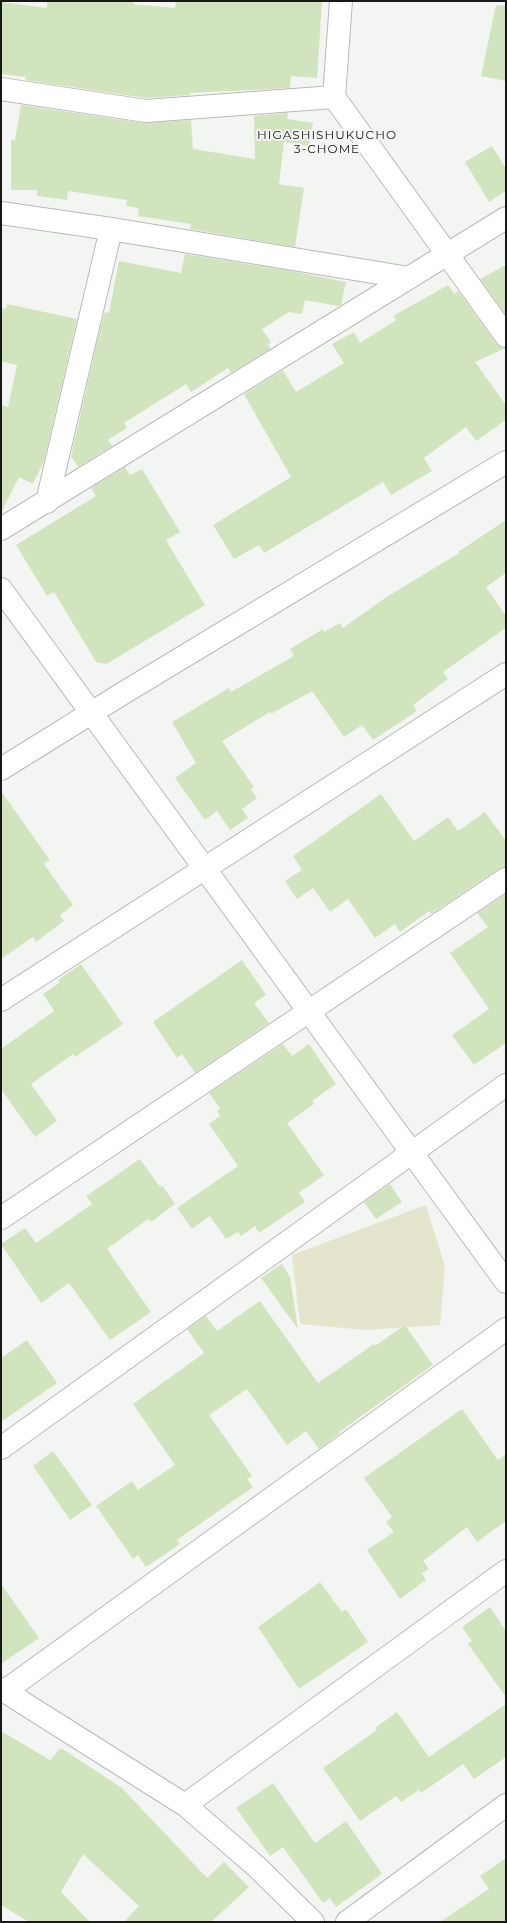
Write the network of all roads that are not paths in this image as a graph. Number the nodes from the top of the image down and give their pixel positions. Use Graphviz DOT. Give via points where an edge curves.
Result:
graph roads {
  1 [pos="341,1"];
  2 [pos="1,89"];
  3 [pos="334,97"];
  4 [pos="1,213"];
  5 [pos="506,218"];
  6 [pos="111,229"];
  7 [pos="448,254"];
  8 [pos="409,278"];
  9 [pos="506,336"];
  10 [pos="506,462"];
  11 [pos="47,502"];
  12 [pos="1,529"];
  13 [pos="1,589"];
  14 [pos="506,674"];
  15 [pos="92,712"];
  16 [pos="1,769"];
  17 [pos="205,868"];
  18 [pos="506,879"];
  19 [pos="1,1000"];
  20 [pos="309,1011"];
  21 [pos="506,1085"];
  22 [pos="412,1153"];
  23 [pos="1,1218"];
  24 [pos="506,1282"];
  25 [pos="506,1329"];
  26 [pos="1,1448"];
  27 [pos="506,1570"];
  28 [pos="3,1690"];
  29 [pos="185,1805"];
  30 [pos="506,1805"];
  31 [pos="313,1922"];
  32 [pos="347,1922"];
  1 -- 3 [label="street"];
  2 -- 3 [label="street" via="146,112"];
  3 -- 7 [label="street"];
  4 -- 6 [label="street"];
  5 -- 7 [label="street"];
  6 -- 8 [label="street"];
  6 -- 11 [label="street"];
  7 -- 8 [label="street"];
  7 -- 9 [label="street"];
  8 -- 11 [label="street"];
  10 -- 15 [label="street"];
  11 -- 12 [label="street"];
  13 -- 15 [label="street"];
  14 -- 17 [label="street"];
  15 -- 16 [label="street"];
  15 -- 17 [label="street"];
  17 -- 19 [label="street"];
  17 -- 20 [label="street"];
  18 -- 20 [label="street"];
  20 -- 22 [label="street"];
  20 -- 23 [label="street"];
  21 -- 22 [label="street"];
  22 -- 24 [label="street"];
  22 -- 26 [label="street"];
  25 -- 28 [label="street"];
  27 -- 29 [label="street"];
  28 -- 29 [label="street"];
  29 -- 31 [label="street" via="257,1867"];
  30 -- 32 [label="street"];
}
